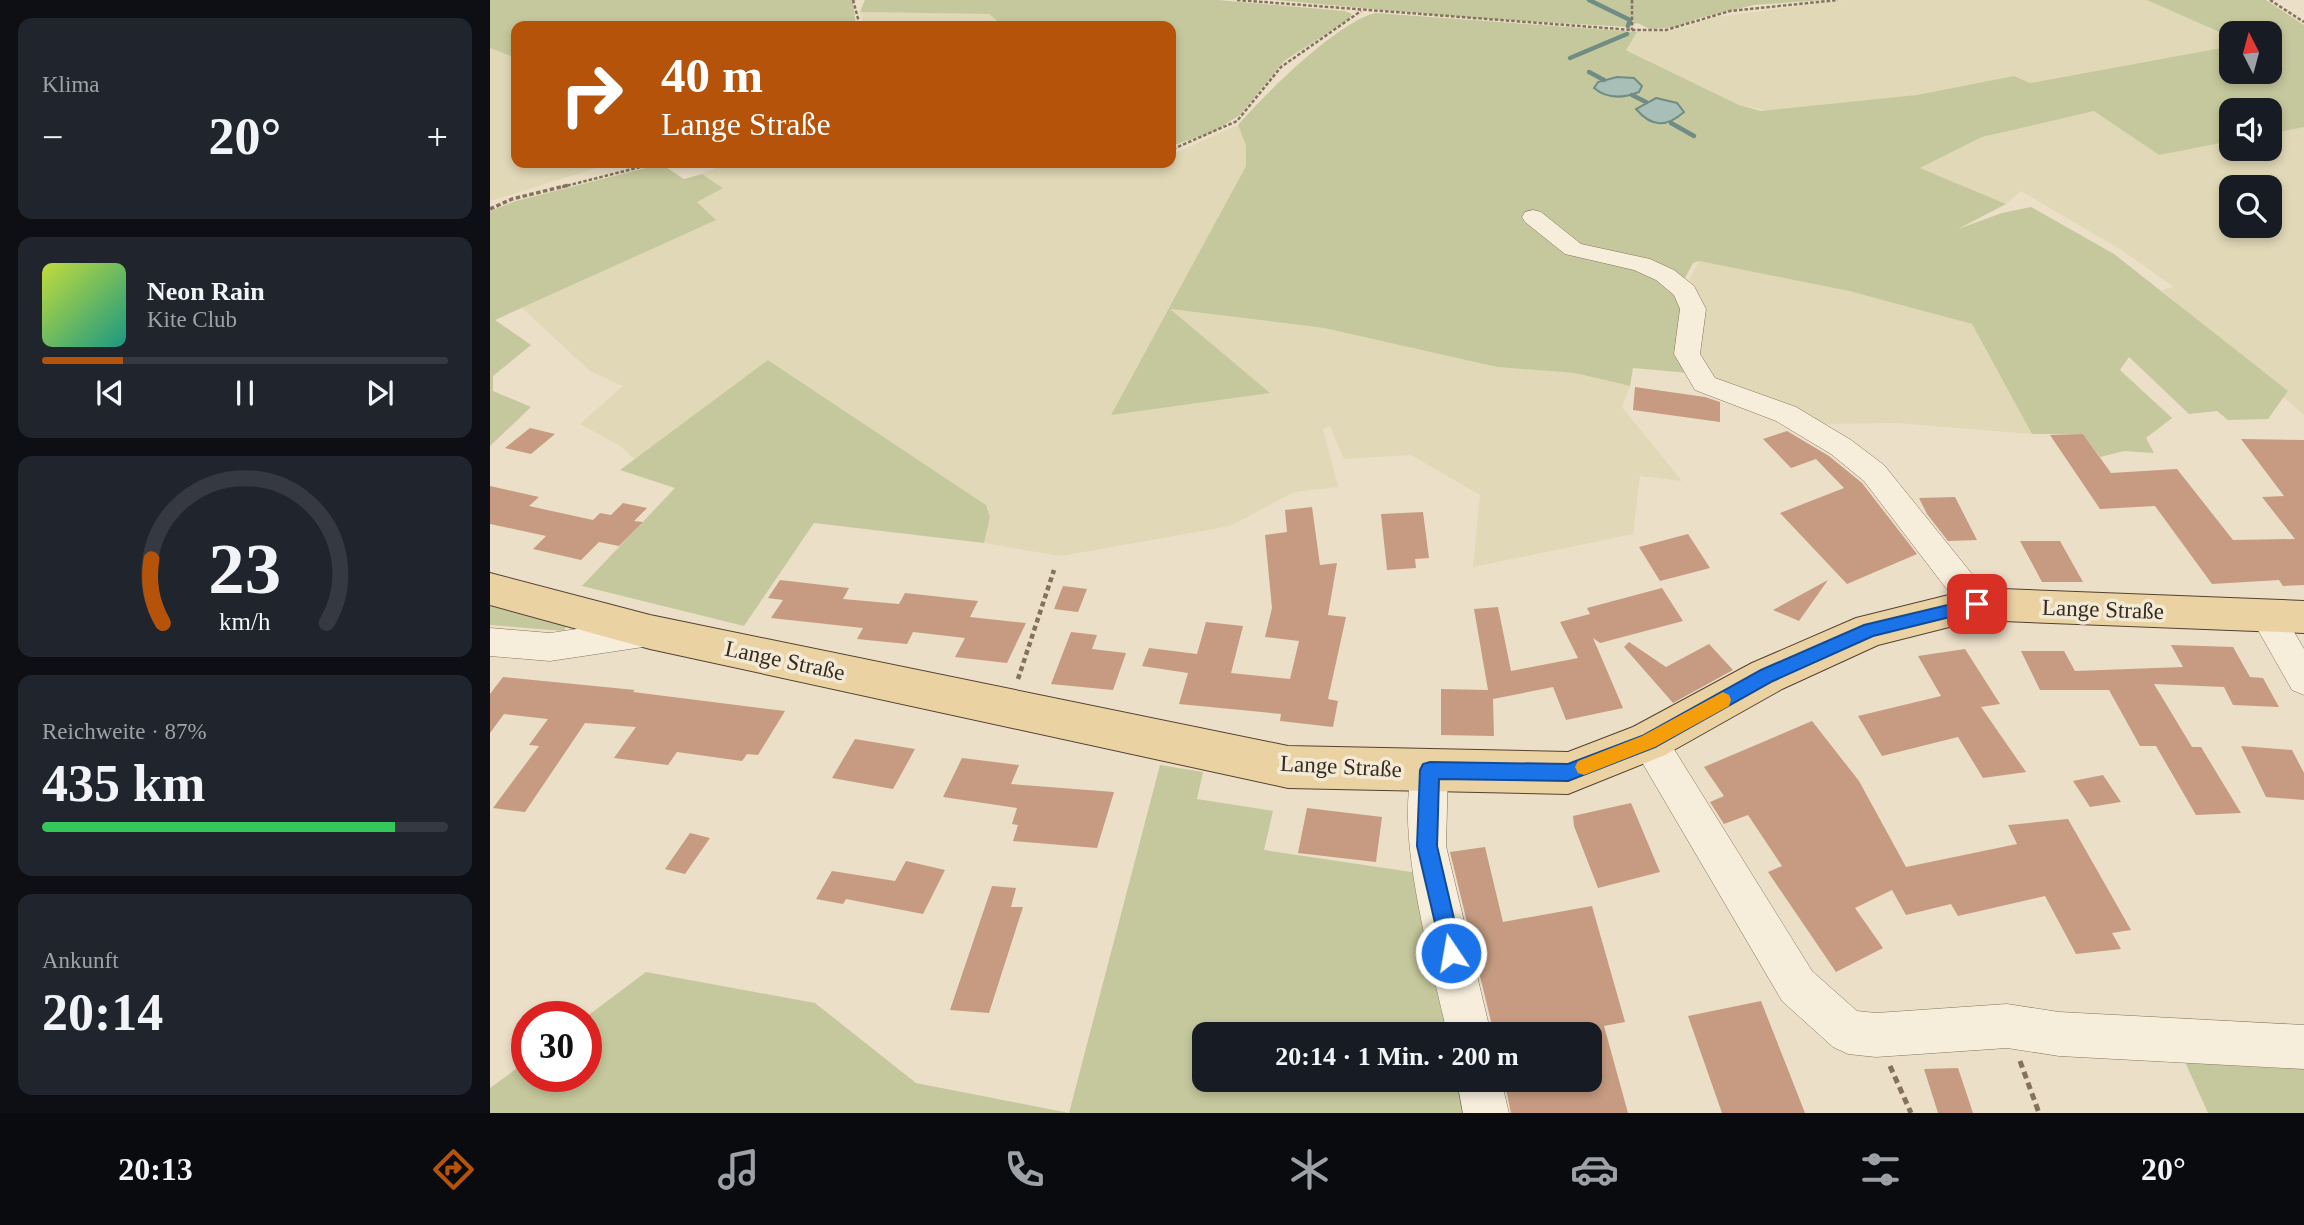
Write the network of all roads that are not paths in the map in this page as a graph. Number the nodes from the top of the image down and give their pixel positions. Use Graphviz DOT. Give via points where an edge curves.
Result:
graph roads {
  1 [pos="1533,218"];
  2 [pos="490,589"];
  3 [pos="1977,604"];
  4 [pos="2285,616"];
  5 [pos="650,632"];
  6 [pos="490,642"];
  7 [pos="2304,680"];
  8 [pos="1648,741"];
  9 [pos="1430,770"];
  10 [pos="1466,1022"];
  11 [pos="2304,1047"];
  12 [pos="1482,1092"];
  13 [pos="1486,1113"];
  1 -- 3 [label="street" via="1573,248 1642,264 1685,291 1693,309 1687,354 1705,384 1786,414 1874,473"];
  2 -- 5 [label="main road, Lange Straße"];
  3 -- 4 [label="main road, Lange Straße"];
  3 -- 8 [label="main road, Lange Straße" via="1870,630 1767,676"];
  4 -- 7 [label="street"];
  5 -- 6 [label="street, Lange Straße" via="550,647"];
  5 -- 9 [label="main road, Lange Straße" via="1288,767"];
  8 -- 9 [label="main road, Lange Straße" via="1568,773"];
  8 -- 11 [label="street" via="1797,986 1848,1032 1876,1035 2007,1026 2059,1034"];
  9 -- 10 [label="street" via="1427,846"];
  12 -- 13 [label="street"];
}
